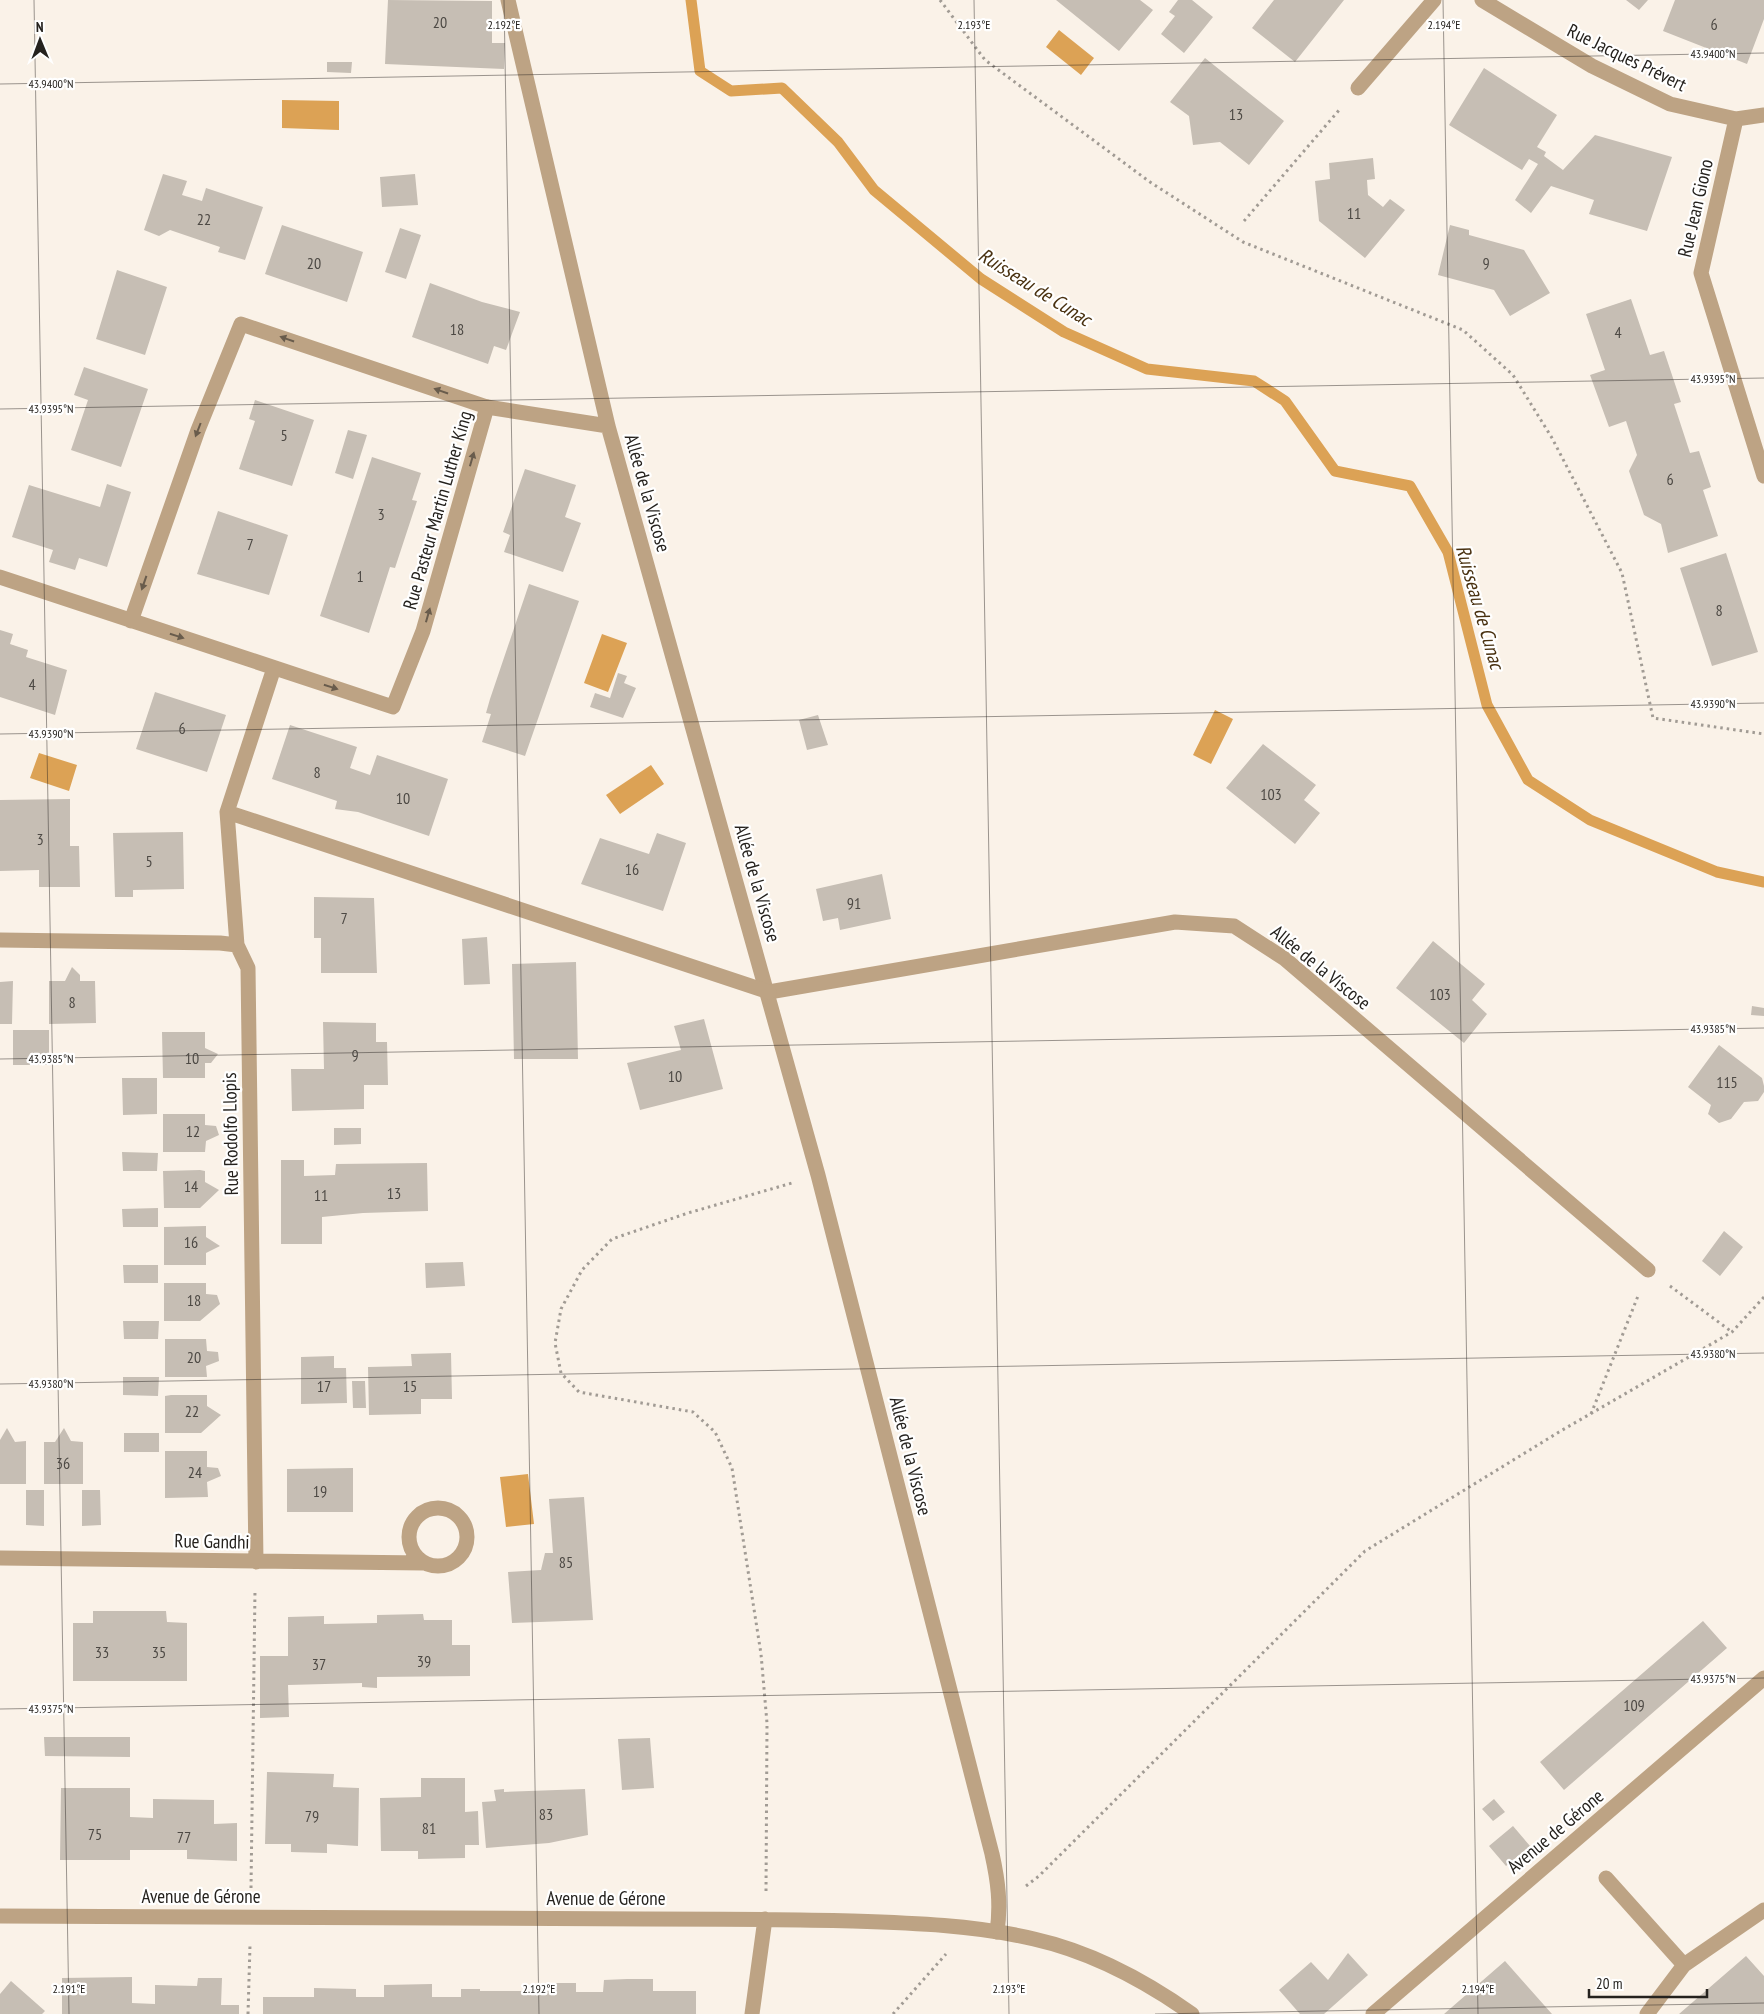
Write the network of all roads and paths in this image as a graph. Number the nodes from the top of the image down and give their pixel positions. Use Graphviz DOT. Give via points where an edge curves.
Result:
graph roads {
  1 [pos="508,0"];
  2 [pos="940,0"];
  3 [pos="1434,0"];
  4 [pos="1482,0"];
  5 [pos="1358,88"];
  6 [pos="1764,116"];
  7 [pos="1736,119"];
  8 [pos="1244,222"];
  9 [pos="487,407"];
  10 [pos="608,426"];
  11 [pos="1764,476"];
  12 [pos="0,577"];
  13 [pos="131,620"];
  14 [pos="274,668"];
  15 [pos="1764,734"];
  16 [pos="227,812"];
  17 [pos="0,940"];
  18 [pos="237,945"];
  19 [pos="769,992"];
  20 [pos="818,1175"];
  21 [pos="1648,1270"];
  22 [pos="1764,1298"];
  23 [pos="1732,1332"];
  24 [pos="1591,1414"];
  25 [pos="0,1558"];
  26 [pos="256,1562"];
  27 [pos="424,1563"];
  28 [pos="1764,1678"];
  29 [pos="1606,1878"];
  30 [pos="1000,1906"];
  31 [pos="1764,1910"];
  32 [pos="0,1916"];
  33 [pos="251,1916"];
  34 [pos="765,1919"];
  35 [pos="967,1929"];
  36 [pos="997,1932"];
  37 [pos="1684,1965"];
  38 [pos="248,2014"];
  39 [pos="752,2014"];
  40 [pos="893,2014"];
  41 [pos="1192,2014"];
  42 [pos="1372,2014"];
  43 [pos="1648,2014"];
  1 -- 10 [label="street, Allée de la Viscose"];
  2 -- 15 [label="path" via="985,60 1165,192 1243,242 1463,330 1513,375 1552,438 1622,573 1653,718"];
  3 -- 5 [label="street"];
  4 -- 7 [label="street, Rue Jacques Prévert" via="1592,66 1670,104"];
  5 -- 8 [label="path"];
  6 -- 7 [label="street, Rue Jacques Prévert"];
  7 -- 11 [label="street, Rue Jean Giono" via="1701,273"];
  9 -- 10 [label="street"];
  9 -- 13 [label="street, Rue Pasteur Martin Luther King, one-way" via="241,324 198,430"];
  14 -- 9 [label="street, Rue Pasteur Martin Luther King, one-way" via="393,707 423,631"];
  10 -- 19 [label="street, Allée de la Viscose"];
  12 -- 13 [label="street, Rue Pasteur Martin Luther King"];
  13 -- 14 [label="street, Rue Pasteur Martin Luther King, one-way"];
  14 -- 16 [label="street"];
  16 -- 18 [label="street"];
  16 -- 19 [label="street"];
  17 -- 18 [label="street"];
  18 -- 26 [label="street, Rue Rodolfo Llopis" via="248,968"];
  19 -- 20 [label="street, Allée de la Viscose"];
  19 -- 21 [label="street, Allée de la Viscose" via="1175,922 1234,926 1285,959"];
  20 -- 30 [label="street, Allée de la Viscose" via="992,1854"];
  20 -- 34 [label="path" via="612,1239 582,1270 561,1309 556,1343 561,1373 579,1392 693,1412 715,1432 732,1468 767,1723"];
  21 -- 23 [label="path"];
  21 -- 24 [label="path"];
  22 -- 23 [label="path"];
  23 -- 24 [label="path"];
  24 -- 30 [label="path" via="1365,1551 1039,1876"];
  25 -- 26 [label="street, Rue Gandhi"];
  26 -- 27 [label="street, Rue Gandhi"];
  26 -- 33 [label="path"];
  28 -- 42 [label="street, Avenue de Gérone"];
  29 -- 37 [label="street"];
  30 -- 36 [label="street, Allée de la Viscose"];
  31 -- 37 [label="street"];
  32 -- 33 [label="street, Avenue de Gérone"];
  33 -- 34 [label="street, Avenue de Gérone"];
  33 -- 38 [label="path"];
  34 -- 35 [label="street, Avenue de Gérone" via="898,1922"];
  34 -- 39 [label="street"];
  35 -- 36 [label="street, Avenue de Gérone"];
  35 -- 40 [label="path"];
  36 -- 41 [label="street, Avenue de Gérone" via="1036,1939 1112,1965"];
  37 -- 43 [label="street"];
}
